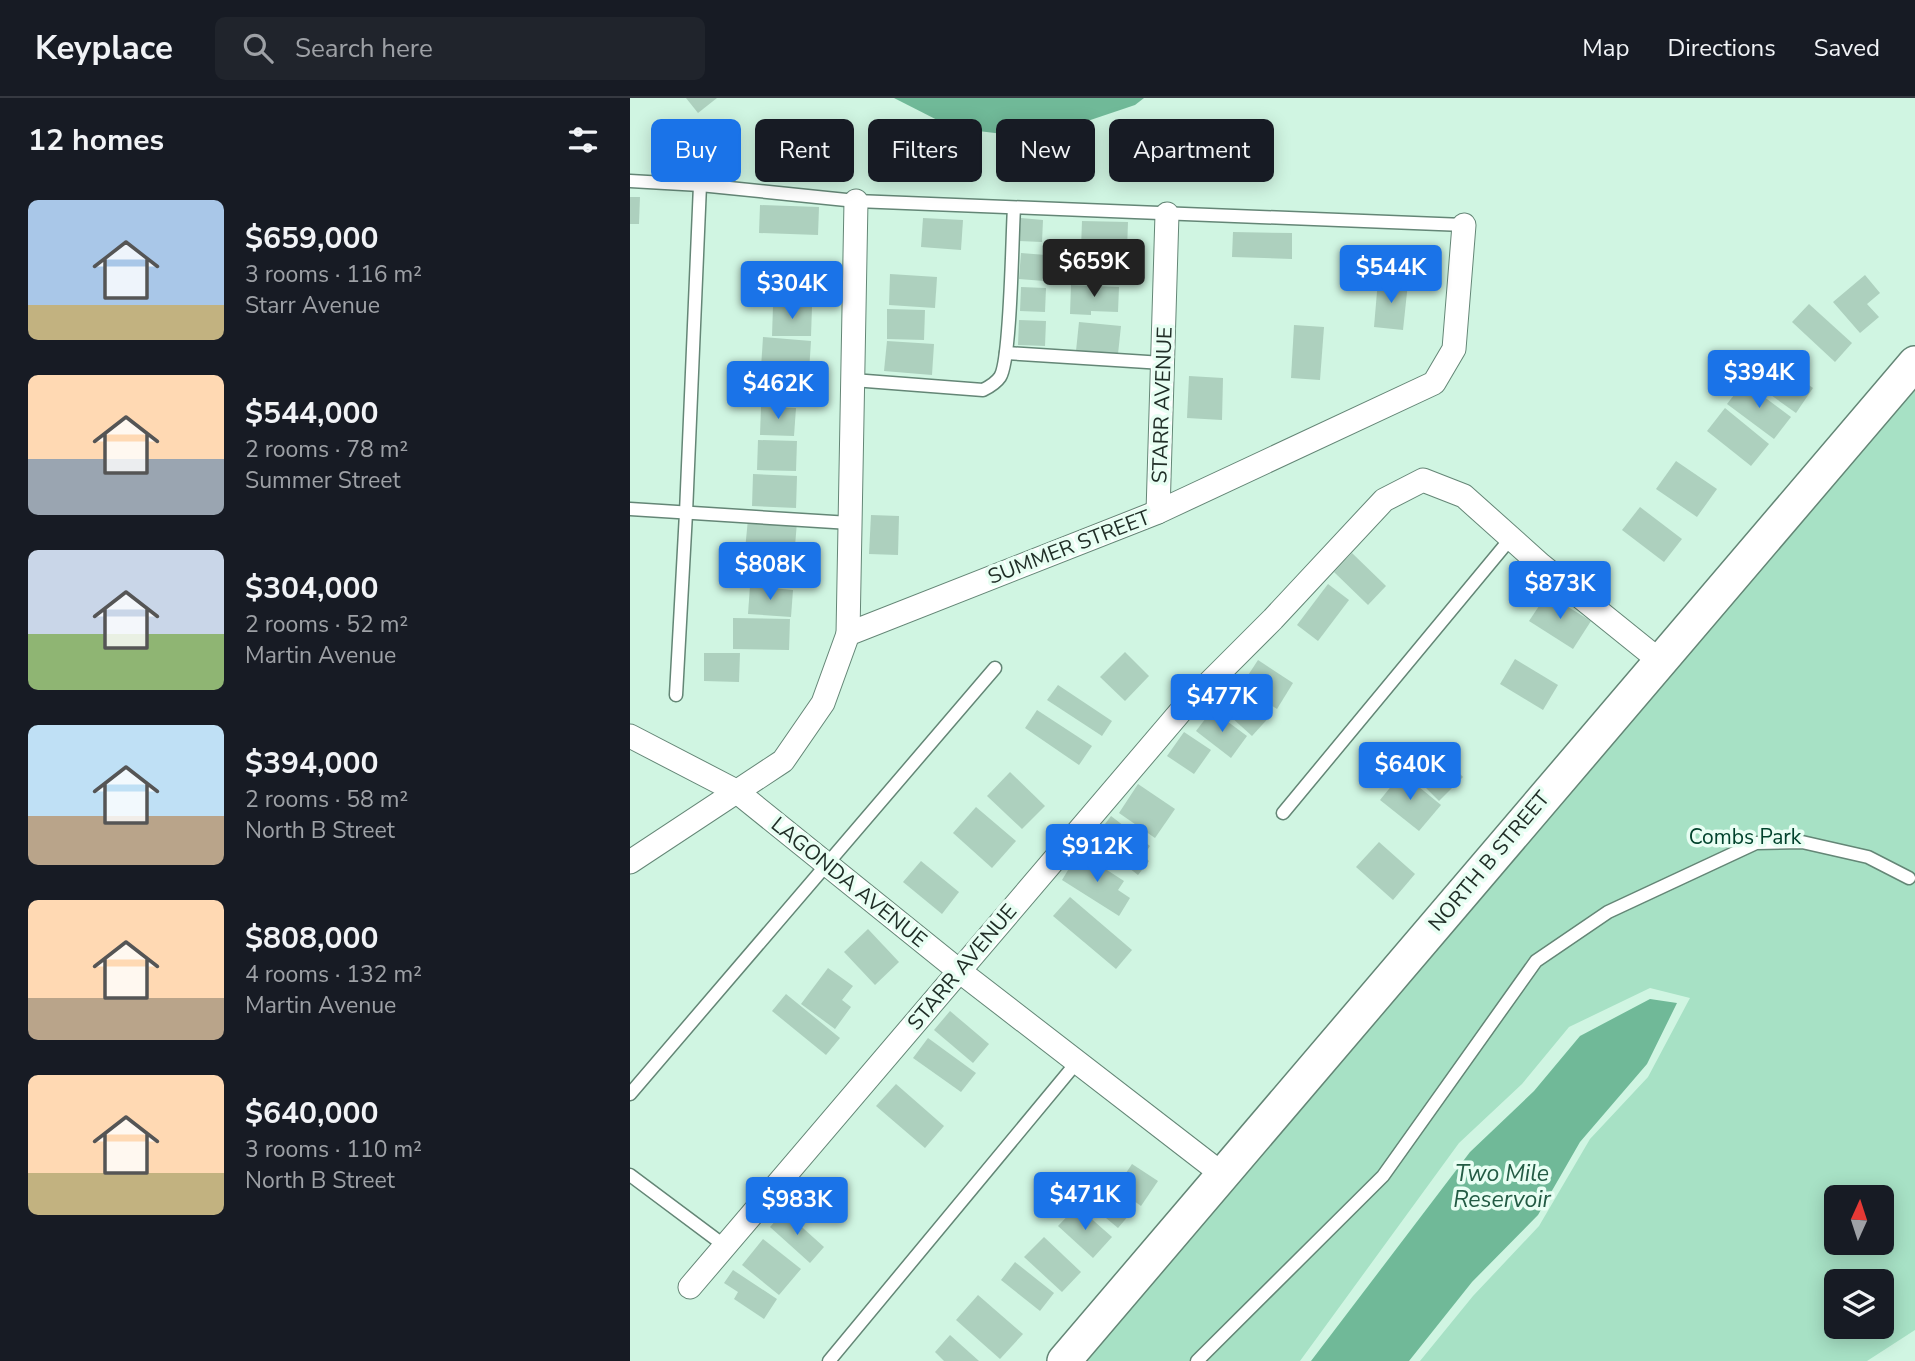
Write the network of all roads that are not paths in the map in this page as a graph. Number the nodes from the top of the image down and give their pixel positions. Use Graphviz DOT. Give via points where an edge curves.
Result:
graph roads {
  1 [pos="630,181"];
  2 [pos="701,185"];
  3 [pos="856,201"];
  4 [pos="1014,208"];
  5 [pos="1167,214"];
  6 [pos="1464,225"];
  7 [pos="1006,353"];
  8 [pos="1163,363"];
  9 [pos="1915,363"];
  10 [pos="853,380"];
  11 [pos="630,509"];
  12 [pos="1158,512"];
  13 [pos="687,513"];
  14 [pos="850,523"];
  15 [pos="1511,538"];
  16 [pos="848,634"];
  17 [pos="1660,660"];
  18 [pos="995,668"];
  19 [pos="676,695"];
  20 [pos="630,736"];
  21 [pos="736,791"];
  22 [pos="1283,813"];
  23 [pos="630,862"];
  24 [pos="828,865"];
  25 [pos="1909,878"];
  26 [pos="958,970"];
  27 [pos="1077,1062"];
  28 [pos="630,1094"];
  29 [pos="1222,1174"];
  30 [pos="630,1175"];
  31 [pos="725,1246"];
  32 [pos="690,1287"];
  33 [pos="829,1361"];
  34 [pos="1064,1361"];
  35 [pos="1198,1361"];
  1 -- 2 [label="lane"];
  2 -- 3 [label="lane"];
  2 -- 13 [label="lane"];
  3 -- 4 [label="lane"];
  3 -- 10 [label="street"];
  4 -- 5 [label="lane"];
  4 -- 7 [label="lane"];
  5 -- 6 [label="lane"];
  5 -- 8 [label="street, STARR AVENUE"];
  6 -- 12 [label="street, SUMMER STREET" via="1454,349 1434,383"];
  7 -- 8 [label="lane"];
  7 -- 10 [label="lane" via="1000,377 983,390"];
  8 -- 12 [label="street, STARR AVENUE"];
  9 -- 17 [label="main road, NORTH B STREET"];
  10 -- 14 [label="street"];
  11 -- 13 [label="lane"];
  12 -- 16 [label="street, SUMMER STREET"];
  13 -- 14 [label="lane"];
  13 -- 19 [label="lane"];
  14 -- 16 [label="street"];
  15 -- 17 [label="street, STARR AVENUE"];
  15 -- 22 [label="lane"];
  15 -- 26 [label="street, STARR AVENUE" via="1464,496 1423,480 1384,500 1181,711"];
  16 -- 21 [label="street" via="823,703 783,761"];
  17 -- 29 [label="main road, NORTH B STREET"];
  18 -- 24 [label="lane"];
  20 -- 21 [label="street, LAGONDA AVENUE"];
  21 -- 23 [label="street"];
  21 -- 24 [label="street, LAGONDA AVENUE"];
  24 -- 26 [label="street, LAGONDA AVENUE"];
  24 -- 28 [label="lane"];
  25 -- 35 [label="lane" via="1868,857 1802,842 1756,843 1608,912 1536,961 1383,1176"];
  26 -- 27 [label="street, LAGONDA AVENUE"];
  26 -- 31 [label="street, STARR AVENUE"];
  27 -- 29 [label="street, LAGONDA AVENUE"];
  27 -- 33 [label="lane"];
  29 -- 34 [label="main road, NORTH B STREET"];
  30 -- 31 [label="lane"];
  31 -- 32 [label="street, STARR AVENUE"];
}
